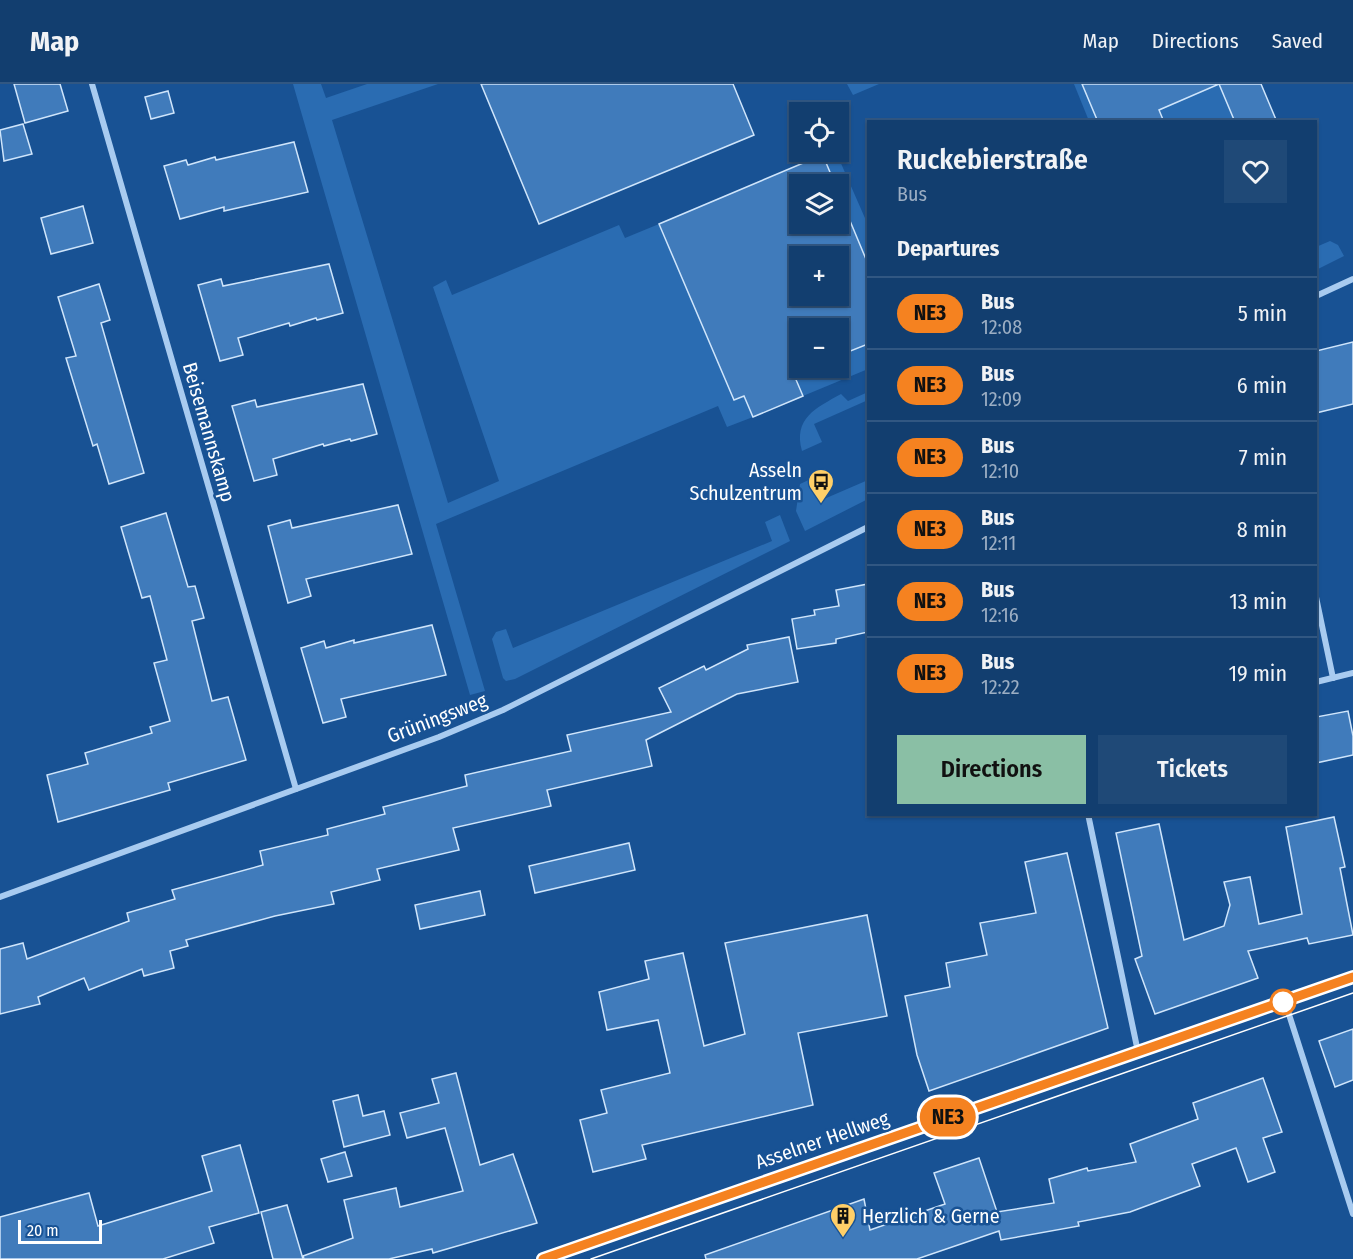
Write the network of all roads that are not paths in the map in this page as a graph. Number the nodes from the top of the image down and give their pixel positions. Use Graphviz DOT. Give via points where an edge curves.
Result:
graph roads {
  1 [pos="92,84"];
  2 [pos="1353,279"];
  3 [pos="1317,296"];
  4 [pos="867,528"];
  5 [pos="1317,602"];
  6 [pos="1353,673"];
  7 [pos="1333,678"];
  8 [pos="1317,682"];
  9 [pos="296,789"];
  10 [pos="1088,816"];
  11 [pos="0,897"];
  12 [pos="1353,977"];
  13 [pos="1285,1002"];
  14 [pos="1138,1052"];
  15 [pos="1353,1214"];
  16 [pos="543,1259"];
  1 -- 9 [label="street, Beisemannskamp"];
  2 -- 3 [label="street"];
  4 -- 9 [label="street, Grüningsweg" via="503,710"];
  5 -- 7 [label="street"];
  6 -- 7 [label="street"];
  7 -- 8 [label="street"];
  9 -- 11 [label="street, Grüningsweg"];
  10 -- 14 [label="street"];
  12 -- 13 [label="main road, Asselner Hellweg"];
  13 -- 14 [label="main road, Asselner Hellweg"];
  13 -- 15 [label="street"];
  14 -- 16 [label="main road, Asselner Hellweg"];
}
